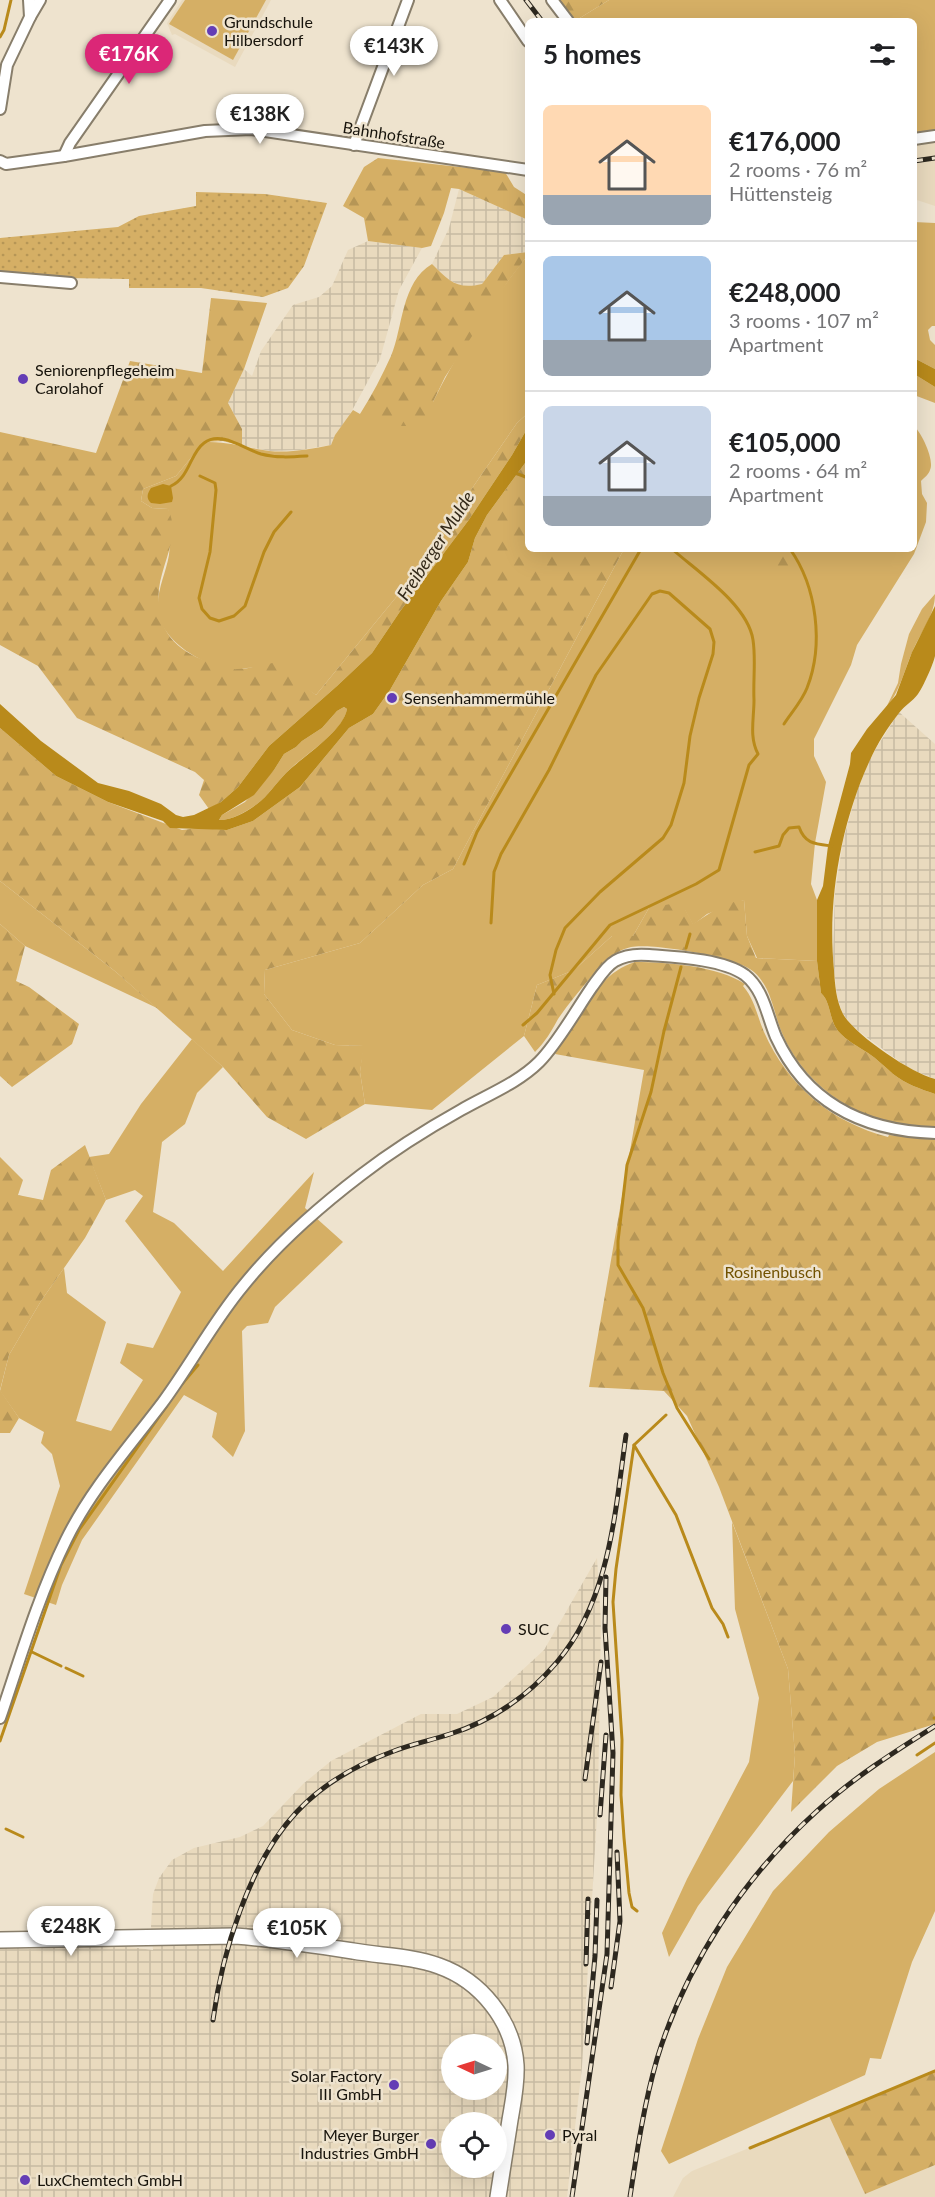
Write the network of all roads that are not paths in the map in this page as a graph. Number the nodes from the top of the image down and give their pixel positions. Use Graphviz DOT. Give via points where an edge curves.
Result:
graph roads {
  1 [pos="29,0"];
  2 [pos="40,0"];
  3 [pos="170,0"];
  4 [pos="408,0"];
  5 [pos="500,0"];
  6 [pos="552,0"];
  7 [pos="30,18"];
  8 [pos="566,18"];
  9 [pos="525,37"];
  10 [pos="0,109"];
  11 [pos="935,136"];
  12 [pos="917,139"];
  13 [pos="354,144"];
  14 [pos="63,156"];
  15 [pos="2,164"];
  16 [pos="525,170"];
  17 [pos="0,277"];
  18 [pos="71,283"];
  19 [pos="935,1133"];
  20 [pos="0,1719"];
  21 [pos="0,1940"];
  22 [pos="498,2197"];
  1 -- 7 [label="street"];
  2 -- 7 [label="street"];
  3 -- 14 [label="street"];
  4 -- 13 [label="street"];
  5 -- 9 [label="street"];
  6 -- 8 [label="street"];
  7 -- 10 [label="street" via="7,65"];
  11 -- 12 [label="street"];
  13 -- 14 [label="street, Bahnhofstraße" via="240,129 205,131"];
  13 -- 16 [label="street, Bahnhofstraße"];
  14 -- 15 [label="street, Bahnhofstraße"];
  17 -- 18 [label="street"];
  19 -- 20 [label="street" via="871,1124 846,1113 816,1092 794,1069 758,990 741,972 725,965 645,954 614,961 540,1061 525,1074 421,1133 363,1174 328,1202 241,1287 164,1401 83,1508 52,1571"];
  21 -- 22 [label="main road" via="244,1936 439,1965 473,1985 492,2004 513,2045 516,2083"];
}
